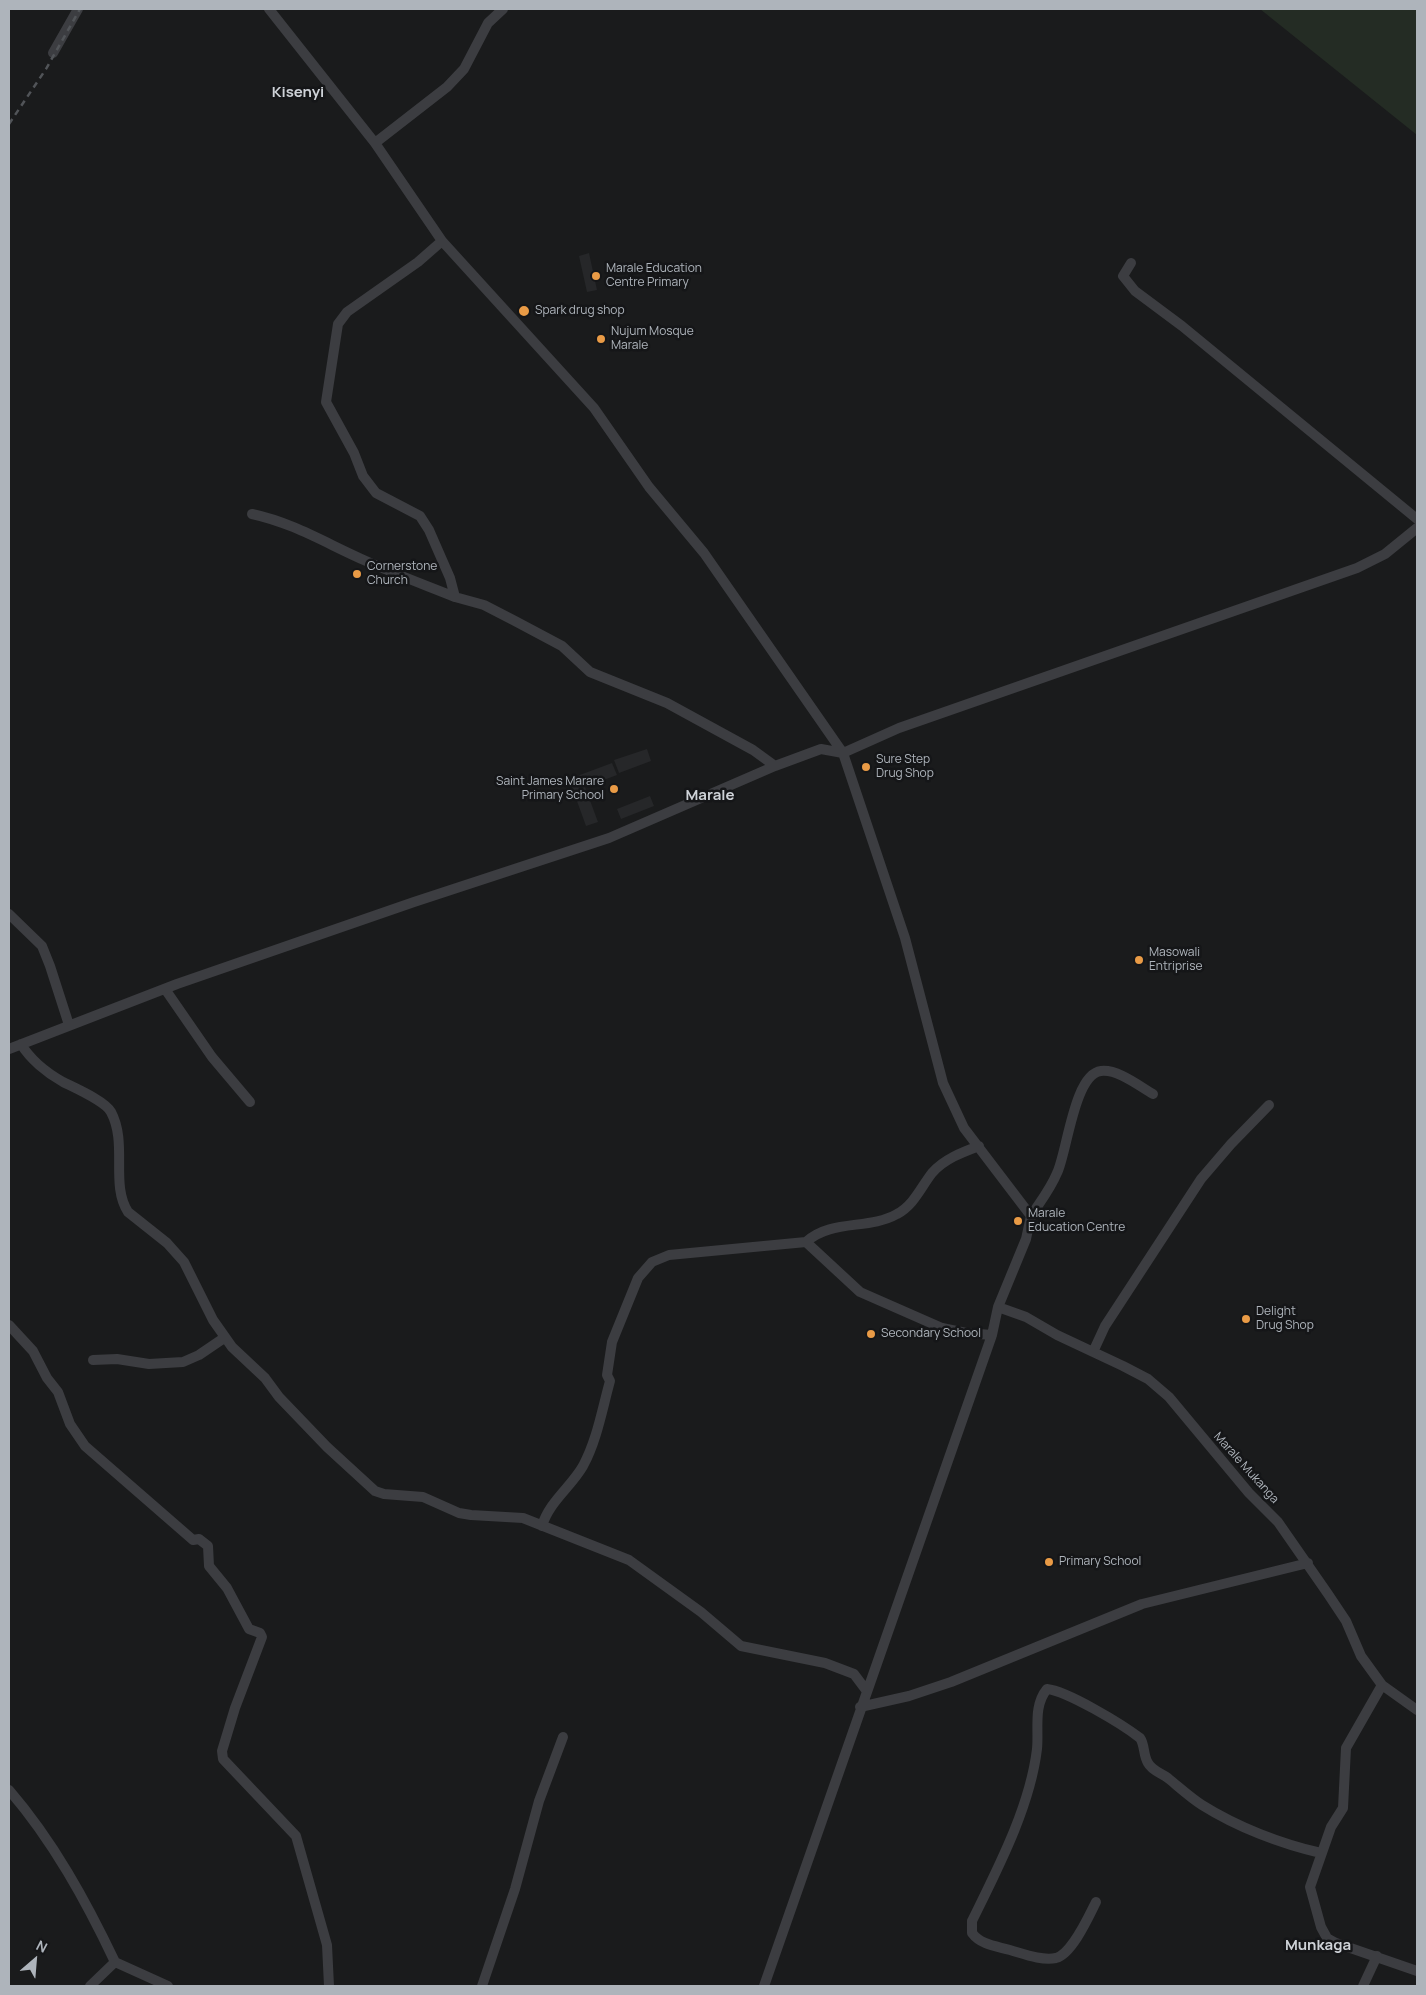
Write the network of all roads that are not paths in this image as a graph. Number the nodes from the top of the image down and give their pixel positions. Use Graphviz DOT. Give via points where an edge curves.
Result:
graph roads {
  1 [pos="78,9"];
  2 [pos="268,9"];
  3 [pos="503,9"];
  4 [pos="53,53"];
  5 [pos="375,143"];
  6 [pos="442,241"];
  7 [pos="1131,263"];
  8 [pos="252,514"];
  9 [pos="1417,519"];
  10 [pos="1417,528"];
  11 [pos="455,597"];
  12 [pos="843,753"];
  13 [pos="775,766"];
  14 [pos="9,914"];
  15 [pos="165,989"];
  16 [pos="69,1026"];
  17 [pos="21,1044"];
  18 [pos="9,1049"];
  19 [pos="1153,1094"];
  20 [pos="250,1102"];
  21 [pos="1269,1105"];
  22 [pos="979,1146"];
  23 [pos="1031,1216"];
  24 [pos="806,1242"];
  25 [pos="998,1307"];
  26 [pos="9,1325"];
  27 [pos="992,1335"];
  28 [pos="224,1338"];
  29 [pos="1093,1352"];
  30 [pos="93,1360"];
  31 [pos="542,1526"];
  32 [pos="1308,1563"];
  33 [pos="1382,1685"];
  34 [pos="866,1690"];
  35 [pos="860,1707"];
  36 [pos="1417,1710"];
  37 [pos="563,1737"];
  38 [pos="9,1790"];
  39 [pos="1321,1852"];
  40 [pos="1096,1902"];
  41 [pos="1377,1956"];
  42 [pos="115,1962"];
  43 [pos="1417,1971"];
  44 [pos="90,1986"];
  45 [pos="168,1986"];
  46 [pos="329,1986"];
  47 [pos="482,1986"];
  48 [pos="764,1986"];
  49 [pos="1363,1986"];
  1 -- 4 [label="street"];
  2 -- 5 [label="street"];
  3 -- 5 [label="street" via="488,23 464,70"];
  5 -- 6 [label="street"];
  6 -- 11 [label="street" via="347,312 338,324 326,402 363,476 376,493 420,516 450,578"];
  6 -- 12 [label="street" via="594,408 649,487 704,553"];
  7 -- 9 [label="street" via="1123,276 1135,291"];
  8 -- 11 [label="street" via="298,527 364,560"];
  10 -- 12 [label="street" via="1385,554 1357,568 899,728"];
  11 -- 13 [label="street" via="515,621 562,646 590,672 667,703 753,750"];
  12 -- 13 [label="street" via="821,749"];
  12 -- 22 [label="street" via="905,938 943,1083 964,1128"];
  13 -- 15 [label="street" via="609,838"];
  14 -- 16 [label="street" via="42,946"];
  15 -- 16 [label="street"];
  15 -- 20 [label="street" via="212,1057"];
  16 -- 17 [label="street"];
  17 -- 18 [label="street"];
  17 -- 28 [label="street" via="27,1054 60,1081 111,1111 120,1140 123,1205 132,1218 167,1244 184,1262"];
  19 -- 23 [label="street" via="1114,1072 1094,1072 1073,1112 1057,1175"];
  21 -- 29 [label="street" via="1201,1179 1115,1310"];
  22 -- 23 [label="street"];
  22 -- 24 [label="street" via="943,1164 907,1207 897,1214 860,1226 830,1228"];
  23 -- 25 [label="street" via="1026,1239"];
  24 -- 27 [label="street" via="860,1292 942,1328"];
  24 -- 31 [label="street" via="668,1255 646,1266 612,1342 607,1375 610,1382 589,1452 582,1467 549,1510"];
  25 -- 27 [label="street"];
  25 -- 29 [label="street, Marale Mukanga" via="1026,1316"];
  26 -- 46 [label="street" via="33,1351 58,1392 70,1424 85,1446 193,1540 208,1546 209,1566 227,1588 249,1629 262,1637 235,1708 222,1751 223,1759 296,1836 327,1945"];
  27 -- 34 [label="street"];
  28 -- 30 [label="street" via="183,1362 149,1364 117,1359"];
  28 -- 31 [label="street" via="327,1447 375,1491 423,1497 465,1514 517,1517"];
  29 -- 32 [label="street, Marale Mukanga" via="1148,1379 1169,1397 1249,1493 1278,1522"];
  31 -- 34 [label="street" via="629,1560 701,1612 740,1646 825,1663 854,1674"];
  32 -- 33 [label="street, Marale Mukanga" via="1346,1621 1361,1656"];
  32 -- 35 [label="street" via="1142,1604 951,1682"];
  33 -- 36 [label="street, Marale Mukanga"];
  33 -- 39 [label="street" via="1346,1748 1343,1808"];
  34 -- 35 [label="street"];
  35 -- 48 [label="street"];
  37 -- 47 [label="street" via="539,1801 515,1889"];
  38 -- 42 [label="street" via="46,1838 84,1901"];
  39 -- 40 [label="street" via="1282,1842 1201,1804 1166,1776 1153,1770 1147,1762 1140,1738 1070,1698 1046,1689 1039,1702 1037,1750 1026,1793 1006,1850 972,1921 972,1933 982,1942 1038,1958 1057,1958 1081,1931"];
  39 -- 41 [label="street" via="1310,1887 1321,1927 1327,1938 1336,1943"];
  41 -- 43 [label="street"];
  41 -- 49 [label="street"];
  42 -- 44 [label="street"];
  42 -- 45 [label="street"];
}
